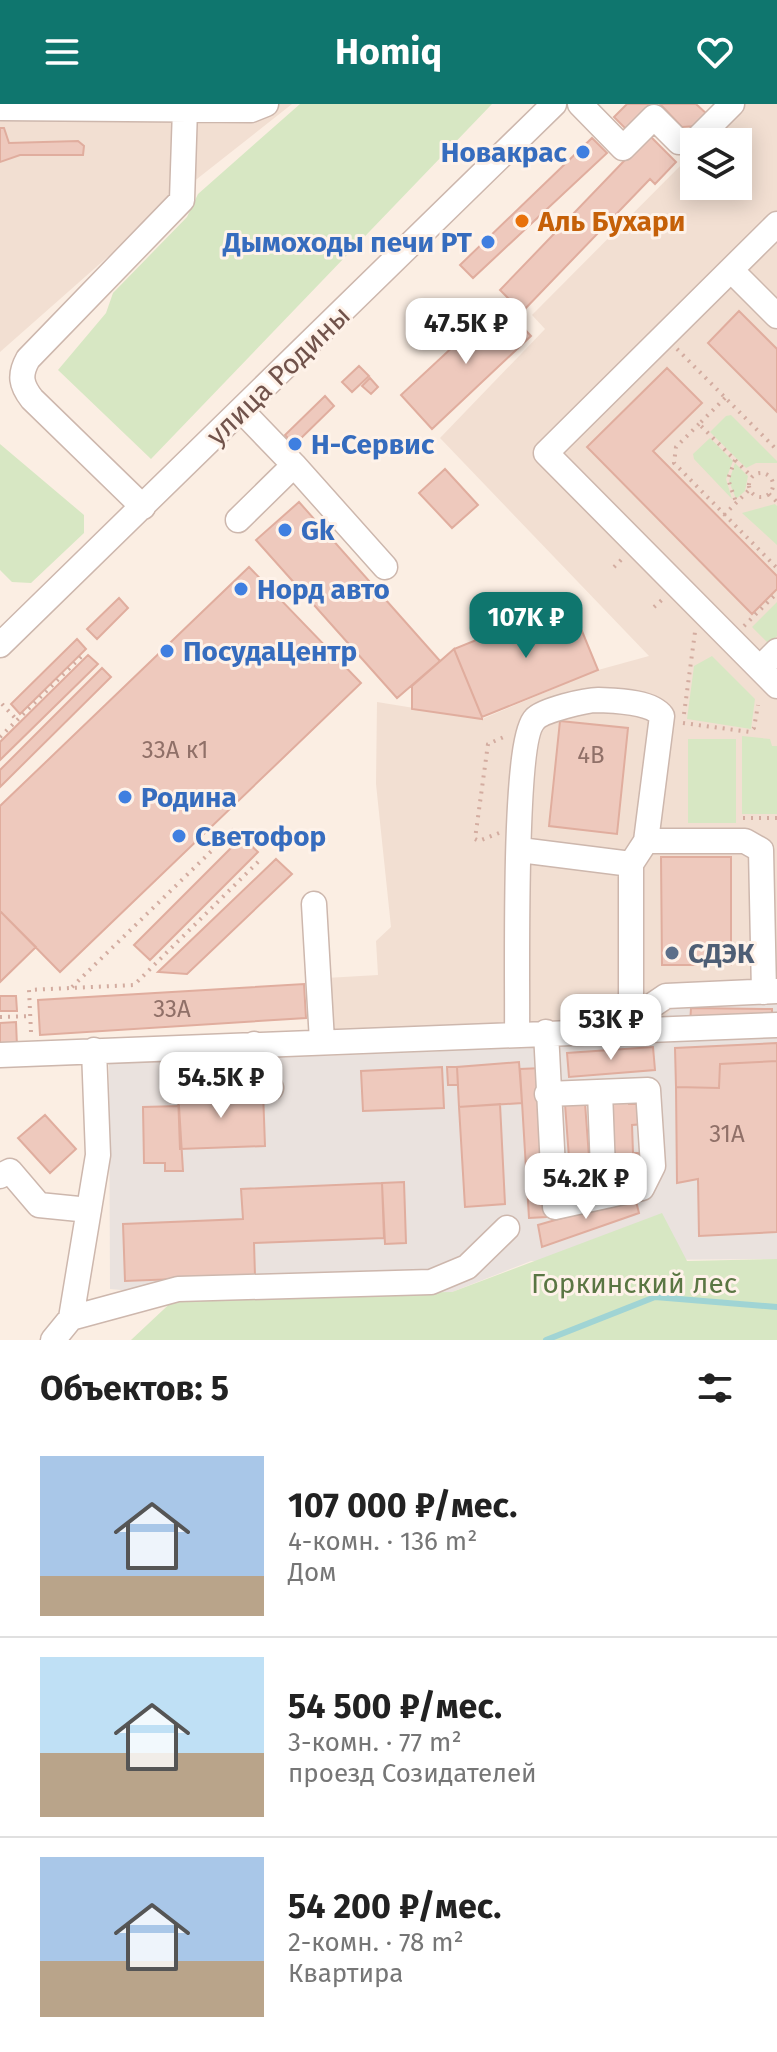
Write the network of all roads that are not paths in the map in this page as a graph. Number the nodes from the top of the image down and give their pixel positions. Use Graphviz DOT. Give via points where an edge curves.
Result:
graph roads {
  1 [pos="266,104"];
  2 [pos="554,104"];
  3 [pos="580,104"];
  4 [pos="732,104"];
  5 [pos="150,107"];
  6 [pos="0,108"];
  7 [pos="185,109"];
  8 [pos="777,225"];
  9 [pos="731,270"];
  10 [pos="777,316"];
  11 [pos="242,411"];
  12 [pos="294,465"];
  13 [pos="143,507"];
  14 [pos="238,520"];
  15 [pos="385,567"];
  16 [pos="0,645"];
  17 [pos="777,651"];
  18 [pos="760,668"];
  19 [pos="777,686"];
  20 [pos="646,841"];
  21 [pos="520,850"];
  22 [pos="631,864"];
  23 [pos="314,904"];
  24 [pos="771,992"];
  25 [pos="624,1025"];
  26 [pos="777,1025"];
  27 [pos="546,1032"];
  28 [pos="517,1034"];
  29 [pos="322,1041"];
  30 [pos="254,1044"];
  31 [pos="94,1050"];
  32 [pos="0,1055"];
  33 [pos="271,1088"];
  34 [pos="600,1092"];
  35 [pos="547,1094"];
  36 [pos="0,1176"];
  37 [pos="604,1196"];
  38 [pos="89,1210"];
  39 [pos="507,1228"];
  40 [pos="71,1318"];
  41 [pos="53,1340"];
  1 -- 7 [label="street" via="251,110"];
  2 -- 11 [label="street, улица Родины"];
  3 -- 4 [label="street" via="623,148 654,117 679,142 695,141"];
  5 -- 6 [label="street"];
  5 -- 7 [label="street"];
  7 -- 13 [label="street" via="182,200 28,359 21,376 32,399"];
  8 -- 9 [label="street"];
  9 -- 10 [label="street"];
  9 -- 18 [label="street" via="546,453"];
  11 -- 12 [label="street"];
  11 -- 13 [label="street, улица Родины"];
  12 -- 14 [label="street"];
  12 -- 15 [label="street"];
  13 -- 16 [label="street, улица Родины"];
  17 -- 18 [label="street"];
  18 -- 19 [label="street"];
  20 -- 21 [label="street" via="673,722 652,707 593,700 538,716 529,731"];
  20 -- 22 [label="street"];
  20 -- 24 [label="street" via="745,841 761,850"];
  21 -- 22 [label="street"];
  21 -- 28 [label="street"];
  22 -- 25 [label="street"];
  23 -- 29 [label="street"];
  24 -- 25 [label="street" via="666,996"];
  25 -- 26 [label="street"];
  25 -- 27 [label="street"];
  27 -- 28 [label="street"];
  27 -- 35 [label="street"];
  28 -- 29 [label="street"];
  29 -- 30 [label="street"];
  30 -- 31 [label="street"];
  30 -- 33 [label="street"];
  31 -- 32 [label="street"];
  31 -- 38 [label="street" via="98,1155"];
  34 -- 35 [label="street"];
  34 -- 37 [label="street"];
  34 -- 37 [label="street" via="648,1090 653,1166 642,1188"];
  35 -- 37 [label="street" via="555,1207"];
  36 -- 38 [label="street" via="10,1171 39,1205"];
  38 -- 40 [label="street"];
  39 -- 40 [label="street" via="467,1267 431,1282 178,1289"];
  40 -- 41 [label="street"];
}
